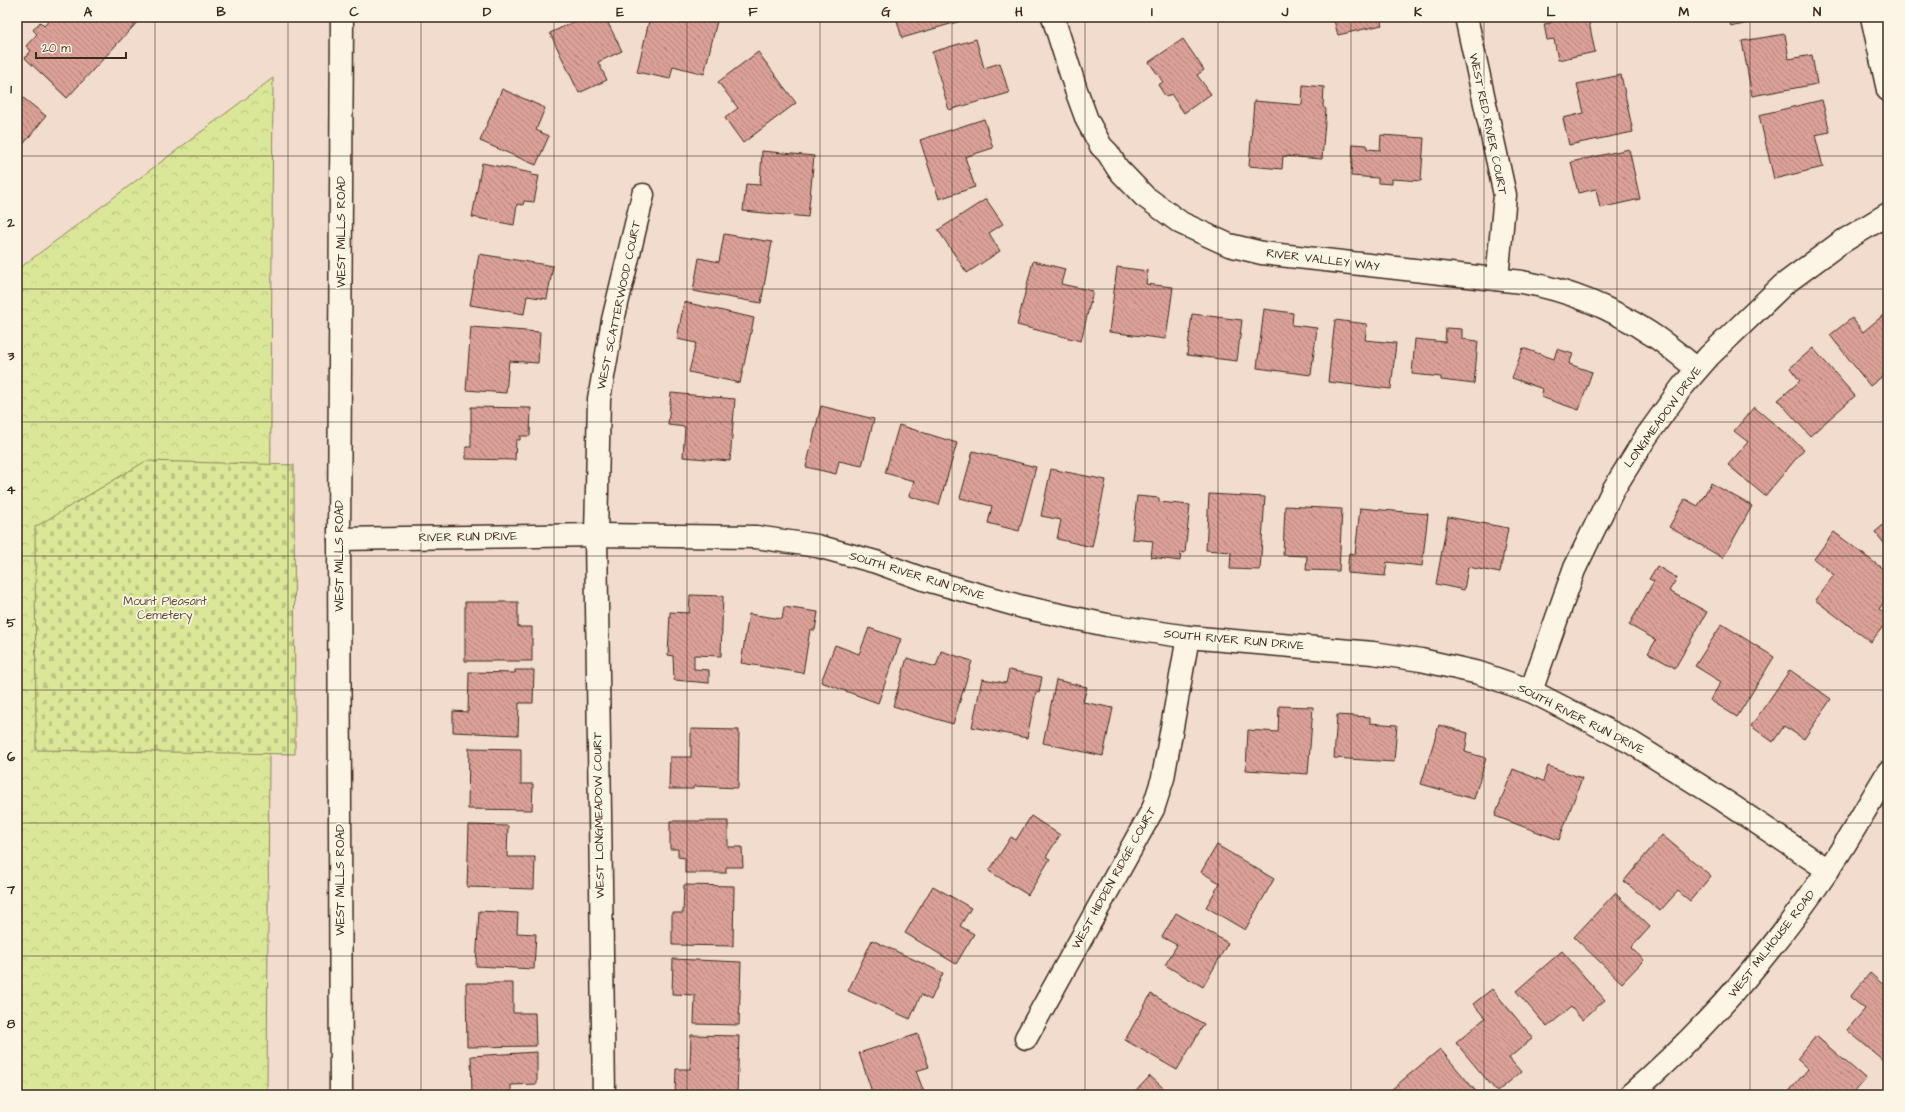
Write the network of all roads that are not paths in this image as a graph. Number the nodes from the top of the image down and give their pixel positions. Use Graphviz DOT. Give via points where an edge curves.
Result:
graph roads {
  1 [pos="342,17"];
  2 [pos="1053,17"];
  3 [pos="1466,17"];
  4 [pos="1872,17"];
  5 [pos="1888,90"];
  6 [pos="643,195"];
  7 [pos="1888,214"];
  8 [pos="1497,279"];
  9 [pos="1697,369"];
  10 [pos="596,535"];
  11 [pos="339,539"];
  12 [pos="1188,638"];
  13 [pos="1531,691"];
  14 [pos="1888,772"];
  15 [pos="1828,870"];
  16 [pos="1026,1038"];
  17 [pos="341,1095"];
  18 [pos="604,1095"];
  19 [pos="1630,1095"];
  1 -- 11 [label="street, WEST MILLS ROAD"];
  2 -- 8 [label="street, RIVER VALLEY WAY" via="1087,120 1102,146 1118,169 1144,196 1180,223 1229,245 1262,253"];
  3 -- 8 [label="street, WEST RED RIVER COURT" via="1505,195"];
  4 -- 5 [label="street"];
  6 -- 10 [label="street, WEST SCATTERWOOD COURT" via="613,320 599,399"];
  7 -- 9 [label="street, LONGMEADOW DRIVE" via="1840,243 1783,285"];
  8 -- 9 [label="street, RIVER VALLEY WAY" via="1551,288 1604,307 1652,334"];
  9 -- 13 [label="street, LONGMEADOW DRIVE" via="1646,437 1613,490 1574,570"];
  10 -- 11 [label="street, RIVER RUN DRIVE"];
  10 -- 12 [label="street, SOUTH RIVER RUN DRIVE" via="756,537 811,545 876,562 923,580 1023,607 1107,626"];
  10 -- 18 [label="street, WEST LONGMEADOW COURT"];
  11 -- 17 [label="street, WEST MILLS ROAD"];
  12 -- 13 [label="street, SOUTH RIVER RUN DRIVE" via="1282,644 1394,656 1479,673"];
  12 -- 16 [label="street, WEST HIDDEN RIDGE COURT" via="1163,778 1153,808"];
  13 -- 15 [label="street, SOUTH RIVER RUN DRIVE" via="1632,743"];
  14 -- 15 [label="street, WEST MILHOUSE ROAD"];
  15 -- 19 [label="street, WEST MILHOUSE ROAD" via="1783,933 1733,994 1697,1034"];
}
